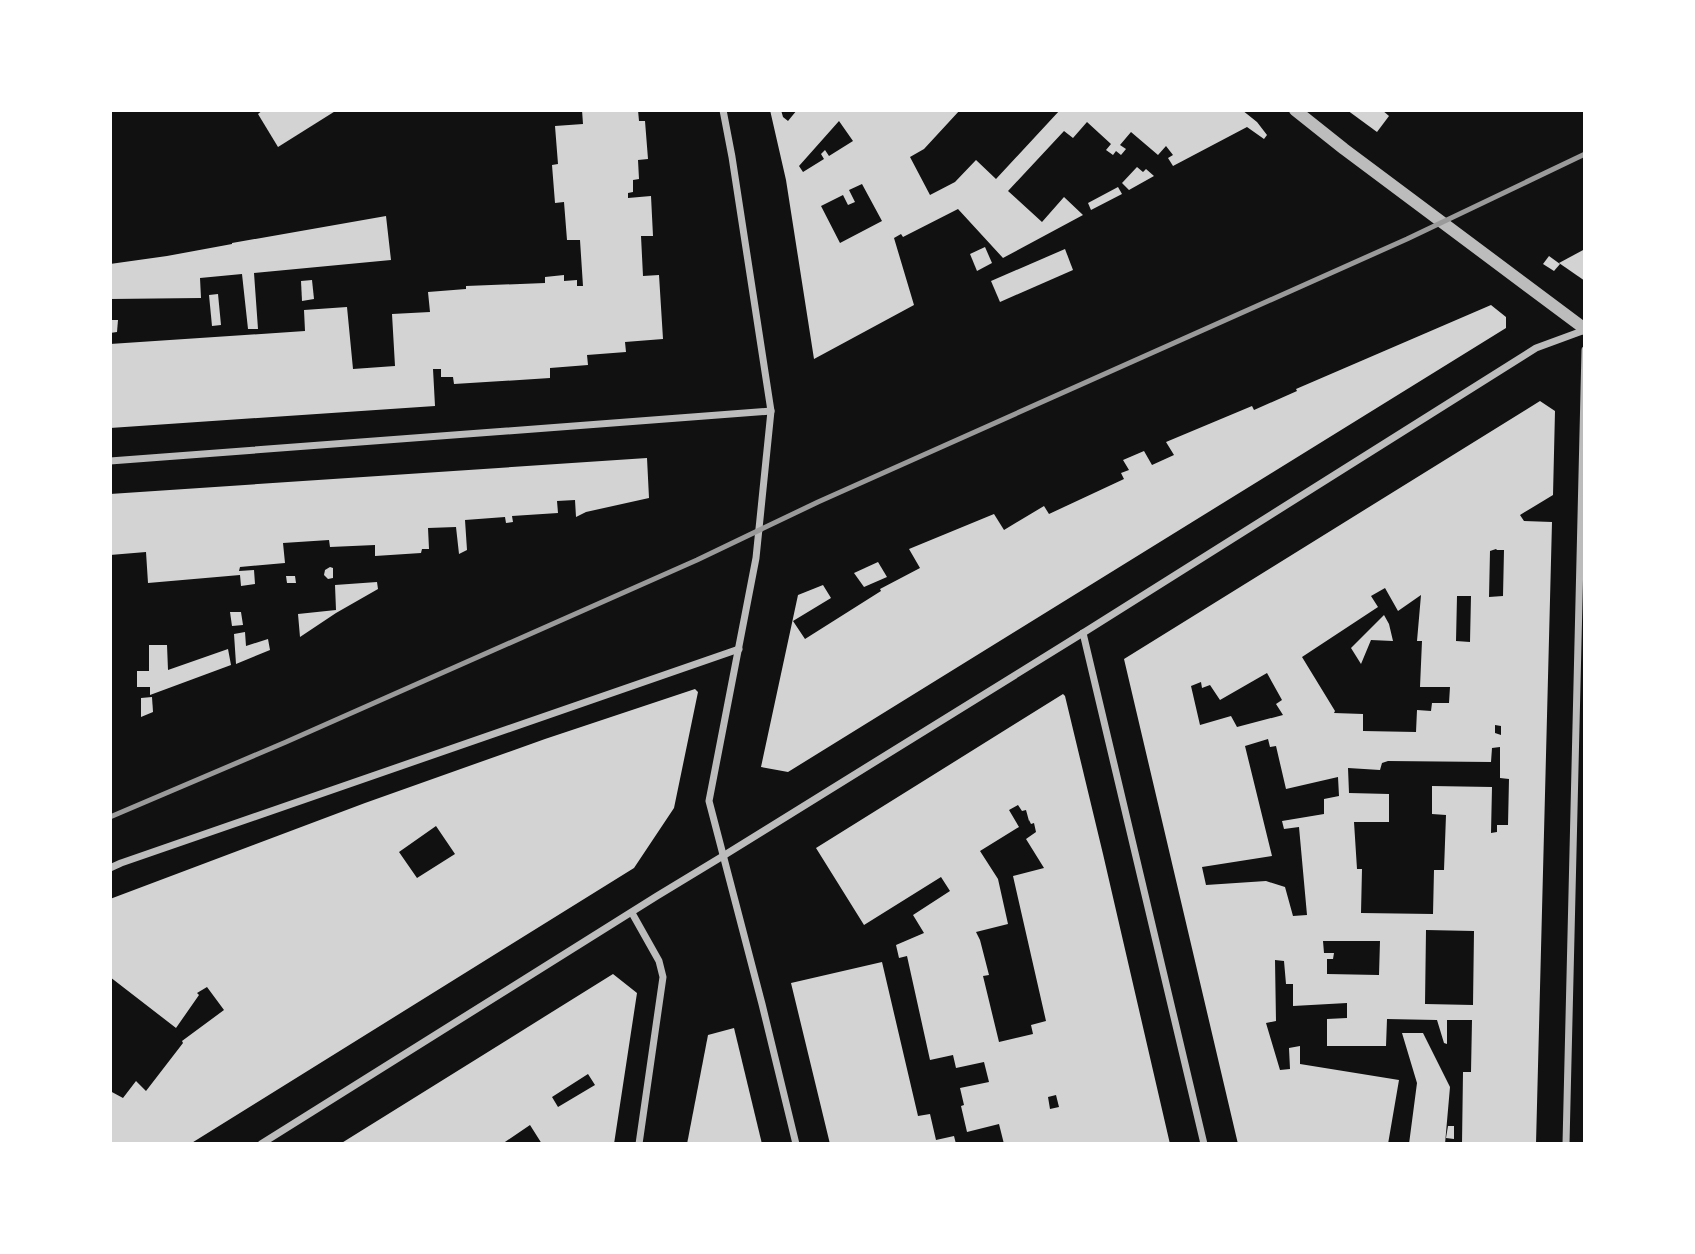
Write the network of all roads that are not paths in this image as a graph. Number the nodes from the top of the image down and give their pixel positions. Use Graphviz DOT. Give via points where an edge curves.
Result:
graph roads {
  1 [pos="723,110"];
  2 [pos="1295,110"];
  3 [pos="1585,330"];
  4 [pos="1585,350"];
  5 [pos="771,411"];
  6 [pos="110,461"];
  7 [pos="1083,633"];
  8 [pos="739,649"];
  9 [pos="723,856"];
  10 [pos="110,868"];
  11 [pos="632,913"];
  12 [pos="261,1144"];
  13 [pos="639,1144"];
  14 [pos="796,1144"];
  15 [pos="1204,1144"];
  16 [pos="1566,1144"];
  1 -- 5 [label="street"];
  2 -- 3 [label="street"];
  3 -- 7 [label="street" via="1536,348"];
  4 -- 16 [label="street"];
  5 -- 6 [label="street"];
  5 -- 8 [label="street" via="756,558"];
  7 -- 9 [label="street"];
  7 -- 15 [label="street"];
  8 -- 9 [label="street" via="709,801"];
  8 -- 10 [label="street"];
  9 -- 11 [label="street"];
  9 -- 14 [label="street"];
  11 -- 12 [label="street"];
  11 -- 13 [label="street" via="663,977"];
}
